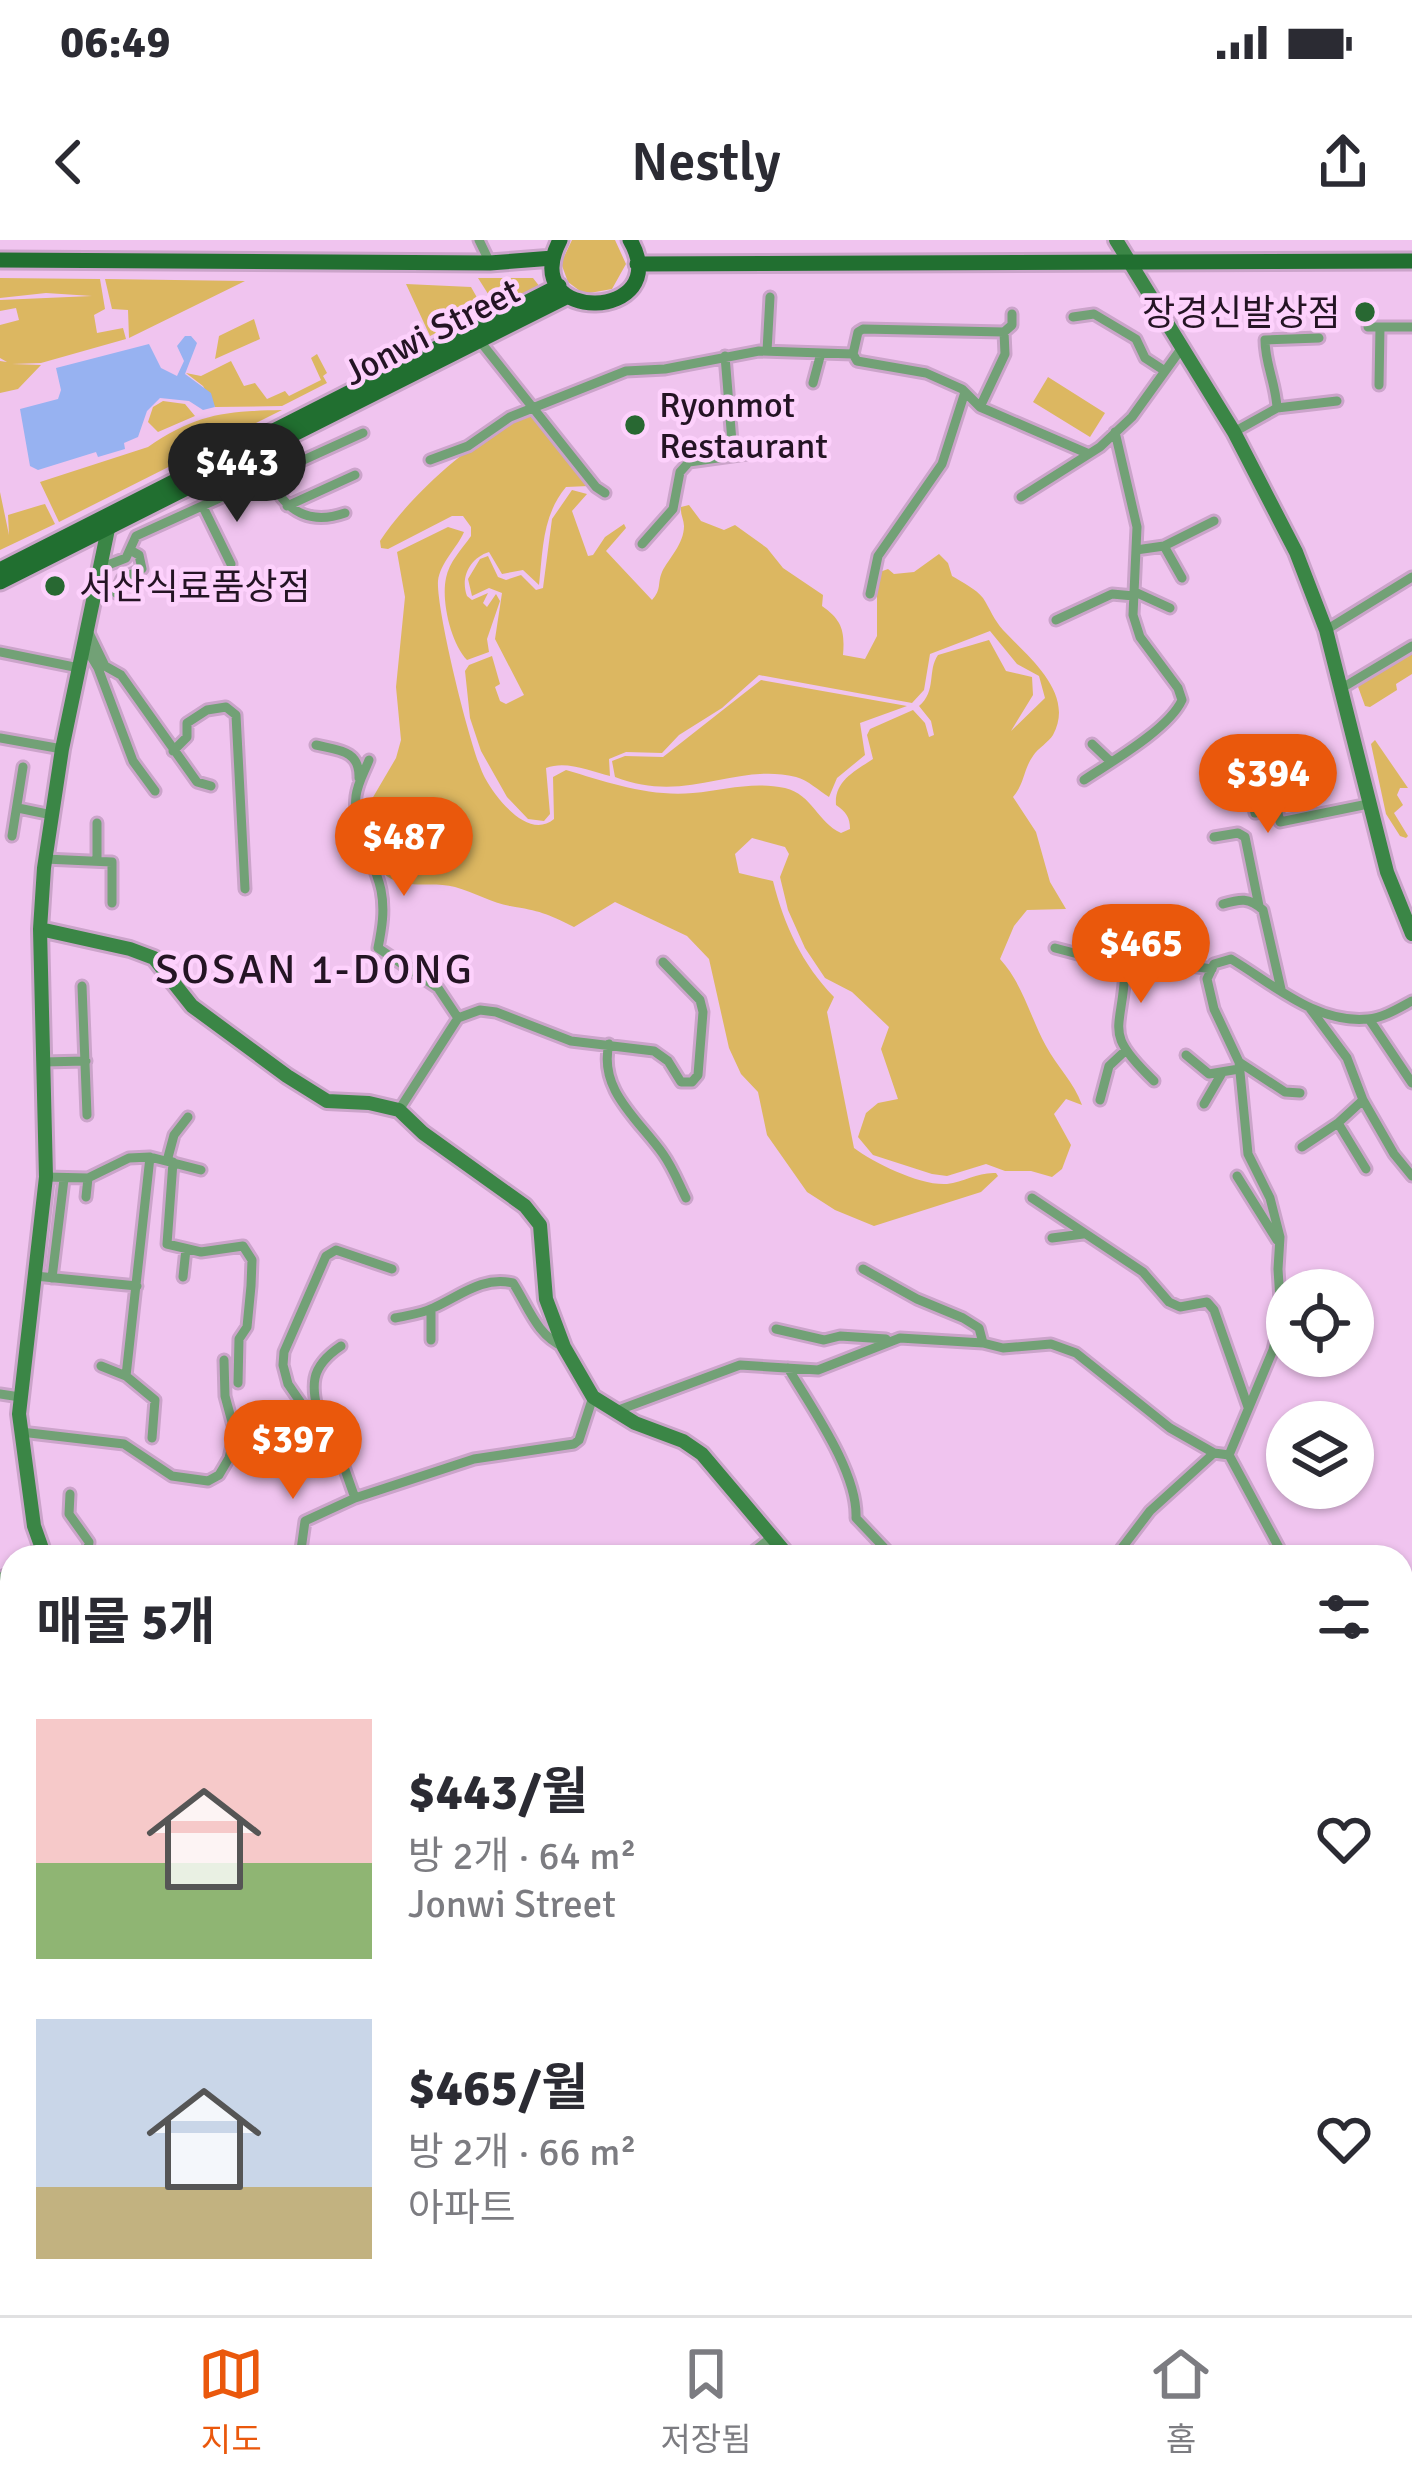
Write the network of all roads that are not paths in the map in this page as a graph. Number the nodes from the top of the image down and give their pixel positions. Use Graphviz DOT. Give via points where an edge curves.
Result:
graph roads {
  1 [pos="479,240"];
  2 [pos="560,240"];
  3 [pos="1116,240"];
  4 [pos="636,248"];
  5 [pos="553,258"];
  6 [pos="0,260"];
  7 [pos="1412,261"];
  8 [pos="1128,262"];
  9 [pos="490,263"];
  10 [pos="564,291"];
  11 [pos="770,297"];
  12 [pos="1012,314"];
  13 [pos="1073,317"];
  14 [pos="1412,327"];
  15 [pos="1004,332"];
  16 [pos="1319,338"];
  17 [pos="479,340"];
  18 [pos="1181,349"];
  19 [pos="767,351"];
  20 [pos="821,352"];
  21 [pos="854,354"];
  22 [pos="725,356"];
  23 [pos="1165,371"];
  24 [pos="813,383"];
  25 [pos="1379,385"];
  26 [pos="965,392"];
  27 [pos="1337,401"];
  28 [pos="535,407"];
  29 [pos="980,407"];
  30 [pos="1277,408"];
  31 [pos="1115,432"];
  32 [pos="1234,432"];
  33 [pos="363,433"];
  34 [pos="761,452"];
  35 [pos="733,454"];
  36 [pos="1089,454"];
  37 [pos="430,460"];
  38 [pos="355,475"];
  39 [pos="269,478"];
  40 [pos="605,493"];
  41 [pos="1021,497"];
  42 [pos="203,506"];
  43 [pos="287,506"];
  44 [pos="345,513"];
  45 [pos="1214,521"];
  46 [pos="108,529"];
  47 [pos="642,544"];
  48 [pos="1164,546"];
  49 [pos="130,550"];
  50 [pos="1136,550"];
  51 [pos="231,564"];
  52 [pos="100,568"];
  53 [pos="0,570"];
  54 [pos="1412,577"];
  55 [pos="1182,578"];
  56 [pos="0,582"];
  57 [pos="116,593"];
  58 [pos="870,594"];
  59 [pos="1134,594"];
  60 [pos="1170,608"];
  61 [pos="1056,620"];
  62 [pos="1326,630"];
  63 [pos="85,636"];
  64 [pos="1412,646"];
  65 [pos="0,652"];
  66 [pos="80,668"];
  67 [pos="1342,688"];
  68 [pos="0,738"];
  69 [pos="1092,744"];
  70 [pos="316,745"];
  71 [pos="62,749"];
  72 [pos="172,751"];
  73 [pos="1242,754"];
  74 [pos="369,760"];
  75 [pos="1111,762"];
  76 [pos="22,766"];
  77 [pos="359,778"];
  78 [pos="1084,780"];
  79 [pos="211,786"];
  80 [pos="155,791"];
  81 [pos="1368,804"];
  82 [pos="18,808"];
  83 [pos="52,815"];
  84 [pos="97,823"];
  85 [pos="12,836"];
  86 [pos="1214,837"];
  87 [pos="45,860"];
  88 [pos="97,861"];
  89 [pos="245,889"];
  90 [pos="112,903"];
  91 [pos="1222,904"];
  92 [pos="1259,906"];
  93 [pos="40,929"];
  94 [pos="1121,934"];
  95 [pos="1412,934"];
  96 [pos="1055,948"];
  97 [pos="663,962"];
  98 [pos="1126,967"];
  99 [pos="1212,969"];
  100 [pos="82,986"];
  101 [pos="1283,994"];
  102 [pos="1412,1001"];
  103 [pos="1309,1007"];
  104 [pos="458,1018"];
  105 [pos="1369,1019"];
  106 [pos="609,1044"];
  107 [pos="1124,1052"];
  108 [pos="1186,1055"];
  109 [pos="86,1061"];
  110 [pos="43,1062"];
  111 [pos="1239,1065"];
  112 [pos="1222,1073"];
  113 [pos="1154,1081"];
  114 [pos="1412,1083"];
  115 [pos="1300,1094"];
  116 [pos="1100,1100"];
  117 [pos="1363,1100"];
  118 [pos="1204,1104"];
  119 [pos="399,1110"];
  120 [pos="88,1115"];
  121 [pos="188,1117"];
  122 [pos="1338,1123"];
  123 [pos="1302,1147"];
  124 [pos="150,1157"];
  125 [pos="170,1161"];
  126 [pos="1366,1169"];
  127 [pos="201,1170"];
  128 [pos="1238,1176"];
  129 [pos="1412,1176"];
  130 [pos="46,1178"];
  131 [pos="88,1178"];
  132 [pos="64,1179"];
  133 [pos="86,1197"];
  134 [pos="686,1198"];
  135 [pos="1032,1198"];
  136 [pos="1083,1234"];
  137 [pos="1052,1238"];
  138 [pos="1280,1245"];
  139 [pos="186,1249"];
  140 [pos="392,1269"];
  141 [pos="863,1269"];
  142 [pos="33,1276"];
  143 [pos="183,1277"];
  144 [pos="52,1278"];
  145 [pos="136,1286"];
  146 [pos="430,1310"];
  147 [pos="395,1318"];
  148 [pos="776,1329"];
  149 [pos="431,1340"];
  150 [pos="891,1340"];
  151 [pos="983,1343"];
  152 [pos="341,1346"];
  153 [pos="564,1347"];
  154 [pos="224,1360"];
  155 [pos="101,1366"];
  156 [pos="788,1367"];
  157 [pos="126,1376"];
  158 [pos="238,1383"];
  159 [pos="0,1394"];
  160 [pos="20,1397"];
  161 [pos="593,1397"];
  162 [pos="1248,1407"];
  163 [pos="616,1411"];
  164 [pos="21,1432"];
  165 [pos="322,1432"];
  166 [pos="152,1438"];
  167 [pos="1214,1453"];
  168 [pos="1229,1455"];
  169 [pos="70,1494"];
  170 [pos="355,1498"];
  171 [pos="772,1537"];
  172 [pos="38,1545"];
  173 [pos="89,1545"];
  174 [pos="302,1545"];
  175 [pos="762,1545"];
  176 [pos="779,1545"];
  177 [pos="882,1545"];
  178 [pos="1123,1545"];
  179 [pos="1278,1545"];
  1 -- 9 [label="street"];
  2 -- 5 [label="main road"];
  3 -- 8 [label="street"];
  4 -- 8 [label="main road"];
  4 -- 10 [label="main road" via="633,282 616,300 592,306"];
  5 -- 9 [label="main road"];
  5 -- 10 [label="main road"];
  6 -- 9 [label="main road"];
  7 -- 8 [label="main road"];
  8 -- 18 [label="street"];
  10 -- 17 [label="main road, Jonwi Street"];
  10 -- 53 [label="main road, Jonwi Street"];
  11 -- 19 [label="street"];
  12 -- 15 [label="street"];
  13 -- 23 [label="street" via="1094,314 1136,339 1145,358"];
  14 -- 25 [label="street" via="1374,327"];
  15 -- 21 [label="street" via="863,329"];
  15 -- 29 [label="street" via="1005,354"];
  16 -- 30 [label="street" via="1264,340"];
  17 -- 28 [label="street"];
  17 -- 46 [label="main road, Jonwi Street"];
  18 -- 23 [label="street"];
  18 -- 32 [label="street"];
  19 -- 20 [label="street"];
  19 -- 22 [label="street"];
  20 -- 21 [label="street"];
  20 -- 24 [label="street"];
  21 -- 26 [label="street"];
  22 -- 28 [label="street" via="626,371"];
  22 -- 35 [label="street"];
  23 -- 31 [label="street"];
  26 -- 29 [label="street"];
  26 -- 58 [label="street" via="942,464 878,556"];
  27 -- 30 [label="street"];
  28 -- 37 [label="street"];
  28 -- 40 [label="street"];
  29 -- 36 [label="street"];
  30 -- 32 [label="street"];
  31 -- 36 [label="street"];
  31 -- 50 [label="street"];
  32 -- 62 [label="street"];
  33 -- 39 [label="street"];
  34 -- 35 [label="street"];
  35 -- 47 [label="street" via="684,466 673,509"];
  36 -- 41 [label="street"];
  38 -- 43 [label="street"];
  39 -- 42 [label="street"];
  39 -- 43 [label="street"];
  42 -- 49 [label="street" via="136,536"];
  42 -- 51 [label="street"];
  43 -- 44 [label="street" via="311,518"];
  45 -- 48 [label="street"];
  46 -- 52 [label="street"];
  46 -- 56 [label="main road, Jonwi Street"];
  48 -- 50 [label="street"];
  48 -- 55 [label="street"];
  49 -- 52 [label="street"];
  49 -- 57 [label="street" via="142,568"];
  50 -- 59 [label="street"];
  52 -- 63 [label="street"];
  54 -- 62 [label="street"];
  59 -- 60 [label="street"];
  59 -- 61 [label="street" via="1112,594"];
  59 -- 75 [label="street" via="1141,638 1182,700"];
  62 -- 67 [label="street"];
  63 -- 66 [label="street"];
  63 -- 72 [label="street"];
  63 -- 80 [label="street" via="133,761"];
  64 -- 67 [label="street"];
  65 -- 66 [label="street"];
  66 -- 71 [label="street"];
  67 -- 81 [label="street"];
  68 -- 71 [label="street"];
  69 -- 75 [label="street"];
  70 -- 77 [label="street" via="350,754"];
  71 -- 83 [label="street"];
  72 -- 79 [label="street" via="197,782"];
  72 -- 89 [label="street" via="195,715 226,707 236,716"];
  73 -- 81 [label="street" via="1255,813 1277,808 1280,821"];
  74 -- 77 [label="street"];
  75 -- 78 [label="street"];
  76 -- 82 [label="street"];
  77 -- 104 [label="street" via="358,829 381,891 377,948 439,988"];
  81 -- 95 [label="street"];
  82 -- 83 [label="street"];
  82 -- 85 [label="street"];
  83 -- 87 [label="street"];
  84 -- 88 [label="street"];
  86 -- 92 [label="street" via="1242,832"];
  87 -- 88 [label="street"];
  87 -- 93 [label="street"];
  88 -- 90 [label="street" via="112,862"];
  91 -- 92 [label="street"];
  92 -- 101 [label="street"];
  93 -- 110 [label="street"];
  93 -- 119 [label="street" via="154,958 192,1006 327,1101"];
  94 -- 98 [label="street"];
  96 -- 98 [label="street"];
  97 -- 106 [label="street" via="703,1012 697,1080 681,1082 654,1052"];
  98 -- 99 [label="street" via="1154,974"];
  98 -- 107 [label="street" via="1118,1013"];
  99 -- 101 [label="street" via="1232,959"];
  99 -- 111 [label="street" via="1209,994"];
  100 -- 109 [label="street"];
  101 -- 103 [label="street"];
  102 -- 105 [label="street"];
  103 -- 105 [label="street"];
  103 -- 117 [label="street" via="1347,1058"];
  104 -- 106 [label="street" via="488,1010 571,1041"];
  104 -- 119 [label="street"];
  105 -- 114 [label="street"];
  106 -- 134 [label="street" via="605,1070"];
  107 -- 113 [label="street"];
  107 -- 116 [label="street" via="1109,1066"];
  108 -- 112 [label="street" via="1202,1071"];
  109 -- 110 [label="street"];
  109 -- 120 [label="street"];
  110 -- 130 [label="street"];
  111 -- 112 [label="street"];
  111 -- 115 [label="street"];
  111 -- 138 [label="street" via="1248,1154 1270,1198"];
  112 -- 118 [label="street"];
  117 -- 122 [label="street"];
  117 -- 129 [label="street"];
  119 -- 153 [label="street" via="535,1216 542,1283"];
  121 -- 125 [label="street" via="174,1135"];
  122 -- 123 [label="street"];
  122 -- 126 [label="street"];
  124 -- 125 [label="street"];
  124 -- 131 [label="street"];
  124 -- 145 [label="street"];
  125 -- 127 [label="street"];
  125 -- 139 [label="street" via="166,1244"];
  128 -- 138 [label="street"];
  130 -- 132 [label="street"];
  130 -- 142 [label="street"];
  131 -- 132 [label="street"];
  131 -- 133 [label="street"];
  132 -- 144 [label="street"];
  135 -- 136 [label="street"];
  136 -- 137 [label="street"];
  136 -- 162 [label="street" via="1143,1272 1169,1302 1207,1302"];
  138 -- 162 [label="street" via="1281,1316"];
  139 -- 143 [label="street"];
  139 -- 158 [label="street" via="249,1251"];
  140 -- 165 [label="street" via="336,1250 326,1256 289,1340 288,1384"];
  141 -- 151 [label="street" via="963,1318 979,1328"];
  142 -- 144 [label="street"];
  142 -- 160 [label="street"];
  144 -- 145 [label="street"];
  145 -- 157 [label="street"];
  146 -- 147 [label="street"];
  146 -- 149 [label="street"];
  146 -- 153 [label="street" via="482,1282 513,1282 550,1341"];
  148 -- 150 [label="street" via="832,1341"];
  150 -- 151 [label="street"];
  150 -- 156 [label="street" via="830,1367"];
  151 -- 167 [label="street" via="1066,1347"];
  152 -- 165 [label="street" via="315,1376"];
  153 -- 161 [label="street"];
  154 -- 164 [label="street" via="235,1433 229,1457 208,1481 172,1475 124,1444"];
  155 -- 157 [label="street"];
  156 -- 163 [label="street" via="740,1365"];
  156 -- 177 [label="street" via="831,1436 856,1518"];
  157 -- 166 [label="street" via="155,1400"];
  159 -- 160 [label="street"];
  160 -- 164 [label="street"];
  161 -- 163 [label="street"];
  161 -- 170 [label="street" via="574,1444 475,1460"];
  162 -- 168 [label="street"];
  163 -- 171 [label="street" via="702,1454"];
  164 -- 172 [label="street"];
  165 -- 170 [label="street"];
  167 -- 168 [label="street"];
  167 -- 178 [label="street"];
  168 -- 179 [label="street"];
  169 -- 173 [label="street" via="69,1514"];
  170 -- 174 [label="street" via="305,1521"];
  171 -- 175 [label="street"];
  171 -- 176 [label="street"];
}
